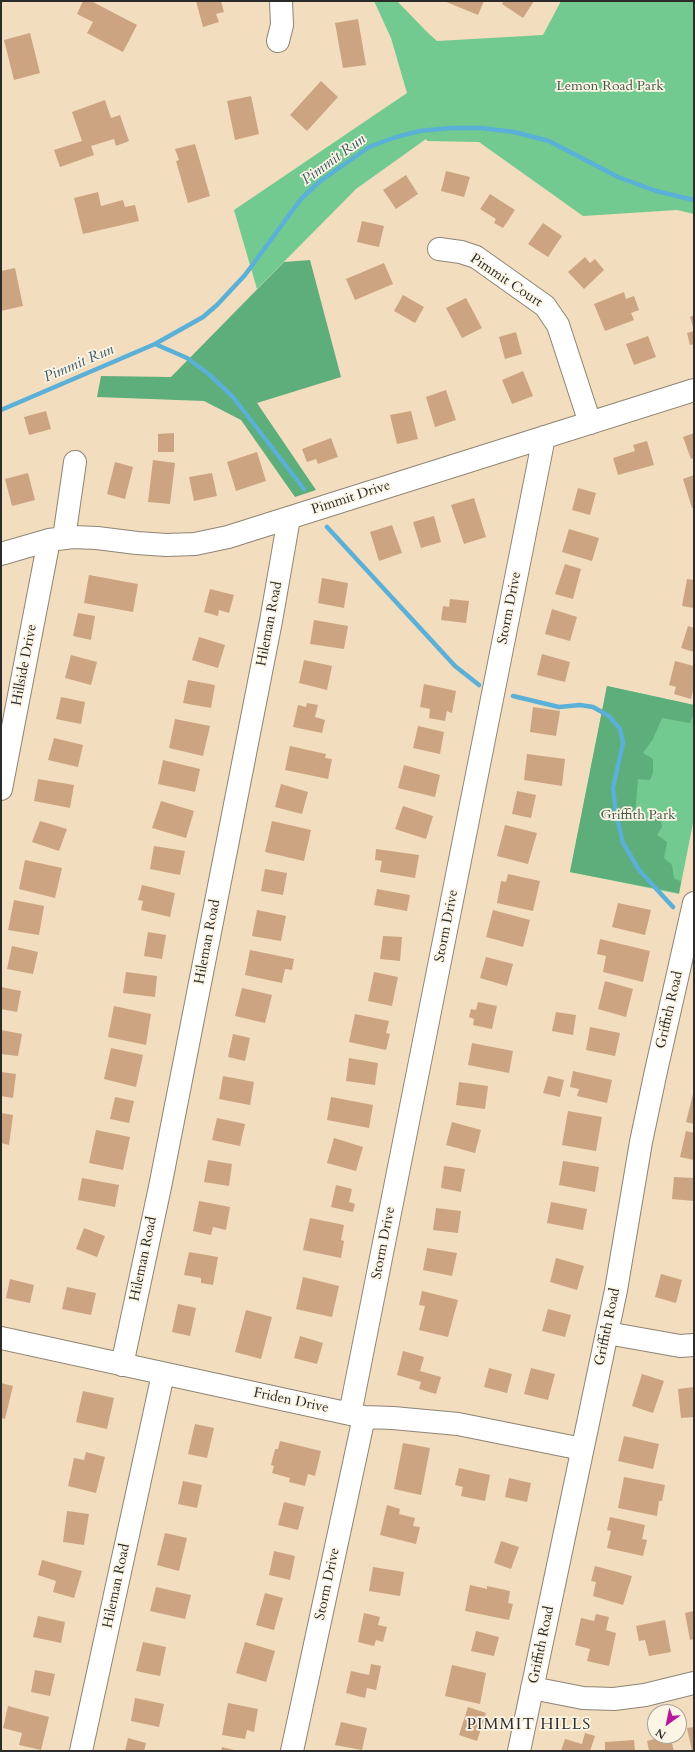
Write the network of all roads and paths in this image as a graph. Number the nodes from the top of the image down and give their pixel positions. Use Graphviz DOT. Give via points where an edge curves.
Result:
graph roads {
  1 [pos="282,1"];
  2 [pos="278,41"];
  3 [pos="439,249"];
  4 [pos="694,390"];
  5 [pos="590,423"];
  6 [pos="544,437"];
  7 [pos="75,462"];
  8 [pos="289,518"];
  9 [pos="56,539"];
  10 [pos="1,554"];
  11 [pos="1,789"];
  12 [pos="694,904"];
  13 [pos="607,1333"];
  14 [pos="1,1338"];
  15 [pos="694,1345"];
  16 [pos="122,1365"];
  17 [pos="163,1374"];
  18 [pos="357,1416"];
  19 [pos="582,1449"];
  20 [pos="694,1683"];
  21 [pos="532,1688"];
  22 [pos="81,1751"];
  23 [pos="292,1751"];
  24 [pos="519,1751"];
  1 -- 2 [label="street" via="282,25"];
  3 -- 5 [label="street, Pimmit Court" via="476,257 545,306 558,325"];
  4 -- 5 [label="street, Pimmit Drive"];
  5 -- 6 [label="street, Pimmit Drive"];
  6 -- 8 [label="street, Pimmit Drive"];
  6 -- 18 [label="street, Storm Drive"];
  7 -- 9 [label="street, Hillside Drive"];
  8 -- 9 [label="street, Pimmit Drive" via="228,537 194,544 137,544 97,538"];
  8 -- 16 [label="street, Hileman Road" via="160,1187"];
  9 -- 10 [label="street, Pimmit Drive"];
  9 -- 11 [label="street, Hillside Drive"];
  12 -- 13 [label="street, Griffith Road" via="643,1135"];
  13 -- 15 [label="street" via="680,1346"];
  13 -- 19 [label="street, Griffith Road"];
  14 -- 16 [label="street, Friden Drive"];
  16 -- 17 [label="street, Friden Drive"];
  17 -- 18 [label="street, Friden Drive"];
  17 -- 22 [label="street, Hileman Road"];
  18 -- 19 [label="street, Friden Drive" via="458,1424"];
  18 -- 23 [label="street, Storm Drive"];
  19 -- 21 [label="street, Griffith Road"];
  20 -- 21 [label="street" via="645,1695 614,1699 583,1698"];
  21 -- 24 [label="street, Griffith Road"];
}
